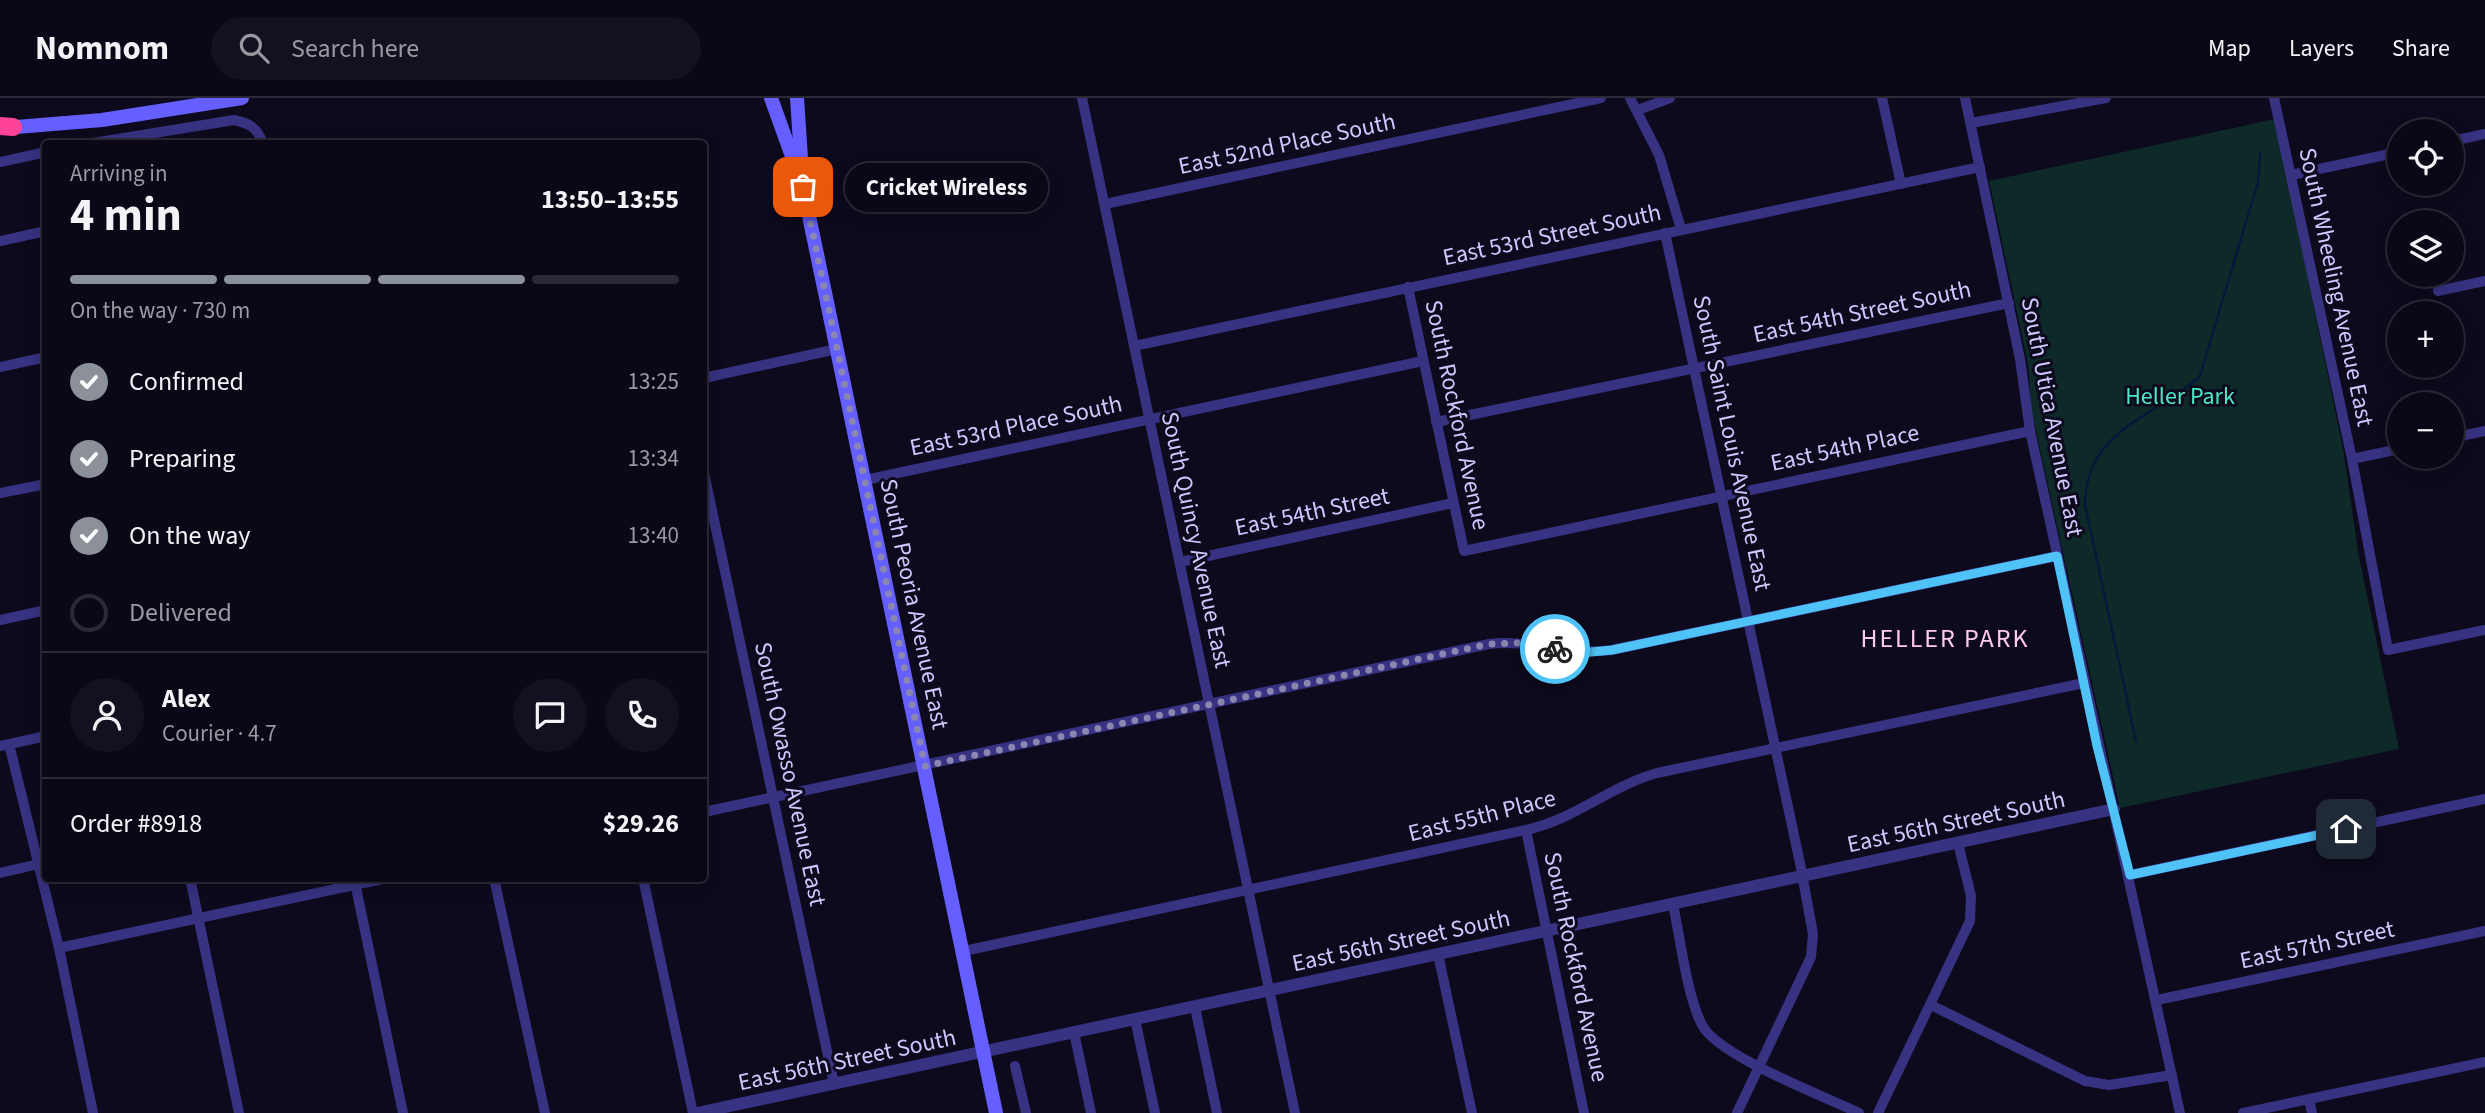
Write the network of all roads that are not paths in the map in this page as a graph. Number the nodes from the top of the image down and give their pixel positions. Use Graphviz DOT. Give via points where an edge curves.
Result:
graph roads {
  1 [pos="242,98"];
  2 [pos="771,98"];
  3 [pos="797,98"];
  4 [pos="1082,98"];
  5 [pos="1601,98"];
  6 [pos="1630,98"];
  7 [pos="1671,98"];
  8 [pos="1882,98"];
  9 [pos="1965,98"];
  10 [pos="2106,98"];
  11 [pos="2274,98"];
  12 [pos="1638,110"];
  13 [pos="1971,123"];
  14 [pos="4,127"];
  15 [pos="2485,134"];
  16 [pos="2464,138"];
  17 [pos="134,140"];
  18 [pos="262,140"];
  19 [pos="42,153"];
  20 [pos="2387,155"];
  21 [pos="0,162"];
  22 [pos="1980,167"];
  23 [pos="2291,176"];
  24 [pos="1901,184"];
  25 [pos="803,187"];
  26 [pos="1105,204"];
  27 [pos="1681,229"];
  28 [pos="42,232"];
  29 [pos="1665,233"];
  30 [pos="0,241"];
  31 [pos="2485,281"];
  32 [pos="1408,287"];
  33 [pos="2438,291"];
  34 [pos="2009,303"];
  35 [pos="1134,346"];
  36 [pos="836,349"];
  37 [pos="42,358"];
  38 [pos="1423,361"];
  39 [pos="0,367"];
  40 [pos="1695,368"];
  41 [pos="707,377"];
  42 [pos="1149,418"];
  43 [pos="1436,422"];
  44 [pos="2030,431"];
  45 [pos="2485,431"];
  46 [pos="2464,435"];
  47 [pos="2387,452"];
  48 [pos="2352,459"];
  49 [pos="865,480"];
  50 [pos="42,485"];
  51 [pos="707,487"];
  52 [pos="0,493"];
  53 [pos="1722,496"];
  54 [pos="1453,503"];
  55 [pos="1464,551"];
  56 [pos="2057,556"];
  57 [pos="1180,562"];
  58 [pos="42,611"];
  59 [pos="0,620"];
  60 [pos="1748,621"];
  61 [pos="2485,631"];
  62 [pos="2084,683"];
  63 [pos="1209,704"];
  64 [pos="42,737"];
  65 [pos="5,745"];
  66 [pos="1775,748"];
  67 [pos="925,766"];
  68 [pos="774,796"];
  69 [pos="2485,799"];
  70 [pos="2114,809"];
  71 [pos="707,811"];
  72 [pos="1526,830"];
  73 [pos="1958,843"];
  74 [pos="39,864"];
  75 [pos="0,873"];
  76 [pos="2130,875"];
  77 [pos="1802,876"];
  78 [pos="42,877"];
  79 [pos="43,882"];
  80 [pos="191,882"];
  81 [pos="354,882"];
  82 [pos="495,882"];
  83 [pos="644,882"];
  84 [pos="1247,890"];
  85 [pos="1673,904"];
  86 [pos="199,919"];
  87 [pos="1547,931"];
  88 [pos="2485,931"];
  89 [pos="59,948"];
  90 [pos="964,951"];
  91 [pos="1438,954"];
  92 [pos="1269,991"];
  93 [pos="2157,1000"];
  94 [pos="1931,1005"];
  95 [pos="1195,1007"];
  96 [pos="1135,1019"];
  97 [pos="1074,1032"];
  98 [pos="984,1052"];
  99 [pos="2485,1062"];
  100 [pos="1759,1065"];
  101 [pos="1015,1066"];
  102 [pos="2172,1075"];
  103 [pos="834,1084"];
  104 [pos="2309,1099"];
  105 [pos="93,1113"];
  106 [pos="239,1113"];
  107 [pos="403,1113"];
  108 [pos="545,1113"];
  109 [pos="695,1113"];
  110 [pos="996,1113"];
  111 [pos="1026,1113"];
  112 [pos="1091,1113"];
  113 [pos="1154,1113"];
  114 [pos="1217,1113"];
  115 [pos="1295,1113"];
  116 [pos="1472,1113"];
  117 [pos="1584,1113"];
  118 [pos="1737,1113"];
  119 [pos="1859,1113"];
  120 [pos="1878,1113"];
  121 [pos="2180,1113"];
  122 [pos="2243,1113"];
  123 [pos="2312,1113"];
  1 -- 14 [label="main road" via="116,118"];
  2 -- 25 [label="main road, South Peoria Avenue East"];
  3 -- 25 [label="main road, South Peoria Avenue East"];
  4 -- 26 [label="street, South Quincy Avenue East"];
  5 -- 26 [label="street, East 52nd Place South"];
  6 -- 12 [label="street"];
  7 -- 12 [label="street"];
  8 -- 24 [label="street"];
  9 -- 13 [label="street, South Utica Avenue East"];
  10 -- 13 [label="street"];
  11 -- 23 [label="street, South Wheeling Avenue East"];
  12 -- 27 [label="street" via="1659,155"];
  13 -- 22 [label="street, South Utica Avenue East"];
  15 -- 16 [label="street"];
  17 -- 18 [label="street" via="234,120 259,131"];
  19 -- 21 [label="street"];
  20 -- 23 [label="street"];
  22 -- 24 [label="street, East 53rd Street South"];
  22 -- 34 [label="street, South Utica Avenue East"];
  23 -- 48 [label="street, South Wheeling Avenue East"];
  24 -- 27 [label="street, East 53rd Street South"];
  25 -- 36 [label="main road, South Peoria Avenue East"];
  26 -- 35 [label="street, South Quincy Avenue East"];
  27 -- 29 [label="street, East 53rd Street South"];
  28 -- 30 [label="street"];
  29 -- 32 [label="street, East 53rd Street South"];
  29 -- 40 [label="street, South Saint Louis Avenue East"];
  31 -- 33 [label="street"];
  32 -- 35 [label="street, East 53rd Street South"];
  32 -- 38 [label="street, South Rockford Avenue"];
  34 -- 40 [label="street, East 54th Street South"];
  34 -- 44 [label="street, South Utica Avenue East"];
  35 -- 42 [label="street, South Quincy Avenue East"];
  36 -- 41 [label="street"];
  36 -- 49 [label="main road, South Peoria Avenue East"];
  37 -- 39 [label="street"];
  38 -- 42 [label="street, East 53rd Place South"];
  38 -- 43 [label="street, South Rockford Avenue"];
  40 -- 43 [label="street, East 54th Street South"];
  40 -- 53 [label="street, South Saint Louis Avenue East"];
  42 -- 49 [label="street, East 53rd Place South"];
  42 -- 57 [label="street, South Quincy Avenue East"];
  43 -- 54 [label="street, South Rockford Avenue"];
  44 -- 53 [label="street, East 54th Place"];
  44 -- 56 [label="street, South Utica Avenue East"];
  45 -- 46 [label="street"];
  47 -- 48 [label="street"];
  48 -- 61 [label="street, South Wheeling Avenue East" via="2388,650"];
  49 -- 67 [label="main road, South Peoria Avenue East"];
  50 -- 52 [label="street"];
  51 -- 68 [label="street, South Owasso Avenue East"];
  53 -- 55 [label="street, East 54th Place"];
  53 -- 60 [label="street, South Saint Louis Avenue East"];
  54 -- 55 [label="street, South Rockford Avenue"];
  54 -- 57 [label="street, East 54th Street"];
  56 -- 60 [label="street"];
  56 -- 62 [label="street, South Utica Avenue East"];
  57 -- 63 [label="street, South Quincy Avenue East"];
  58 -- 59 [label="street"];
  60 -- 63 [label="street" via="1595,652 1489,644"];
  60 -- 66 [label="street, South Saint Louis Avenue East"];
  62 -- 66 [label="street, East 55th Place"];
  62 -- 70 [label="street, South Utica Avenue East"];
  63 -- 67 [label="street"];
  63 -- 84 [label="street, South Quincy Avenue East"];
  64 -- 65 [label="street"];
  65 -- 74 [label="street"];
  66 -- 72 [label="street, East 55th Place" via="1634,779 1573,815"];
  66 -- 77 [label="street, South Saint Louis Avenue East"];
  67 -- 68 [label="street"];
  67 -- 90 [label="main road, South Peoria Avenue East"];
  68 -- 71 [label="street"];
  68 -- 103 [label="street, South Owasso Avenue East"];
  69 -- 76 [label="street"];
  70 -- 73 [label="street, East 56th Street South"];
  70 -- 76 [label="street, South Utica Avenue East"];
  72 -- 84 [label="street, East 55th Place"];
  72 -- 87 [label="street, South Rockford Avenue"];
  73 -- 77 [label="street, East 56th Street South"];
  73 -- 94 [label="street" via="1971,895 1970,921"];
  74 -- 75 [label="street"];
  74 -- 78 [label="street"];
  76 -- 93 [label="street, South Utica Avenue East"];
  77 -- 85 [label="street, East 56th Street South"];
  77 -- 100 [label="street, South Saint Louis Avenue East" via="1813,934 1811,957"];
  79 -- 89 [label="street"];
  80 -- 86 [label="street"];
  81 -- 86 [label="street"];
  81 -- 107 [label="street"];
  82 -- 108 [label="street"];
  83 -- 109 [label="street"];
  84 -- 90 [label="street, East 55th Place"];
  84 -- 92 [label="street, South Quincy Avenue East"];
  85 -- 87 [label="street, East 56th Street South"];
  85 -- 100 [label="street" via="1703,1027 1716,1042"];
  86 -- 89 [label="street"];
  86 -- 106 [label="street"];
  87 -- 91 [label="street, East 56th Street South"];
  87 -- 117 [label="street, South Rockford Avenue"];
  88 -- 93 [label="street, East 57th Street"];
  89 -- 105 [label="street"];
  90 -- 98 [label="main road, South Peoria Avenue East"];
  91 -- 92 [label="street, East 56th Street South"];
  91 -- 116 [label="street"];
  92 -- 95 [label="street, East 56th Street South"];
  92 -- 115 [label="street, South Quincy Avenue East"];
  93 -- 102 [label="street, South Utica Avenue East"];
  94 -- 102 [label="street" via="2085,1081 2109,1085"];
  94 -- 120 [label="street"];
  95 -- 96 [label="street, East 56th Street South"];
  95 -- 114 [label="street"];
  96 -- 97 [label="street, East 56th Street South"];
  96 -- 113 [label="street"];
  97 -- 98 [label="street, East 56th Street South"];
  97 -- 112 [label="street"];
  98 -- 103 [label="street, East 56th Street South"];
  98 -- 110 [label="main road, South Peoria Avenue East"];
  99 -- 104 [label="street"];
  100 -- 118 [label="street, South Saint Louis Avenue East"];
  100 -- 119 [label="street"];
  101 -- 111 [label="street"];
  102 -- 121 [label="street, South Utica Avenue East"];
  103 -- 109 [label="street, East 56th Street South"];
  104 -- 122 [label="street"];
  104 -- 123 [label="street"];
}
